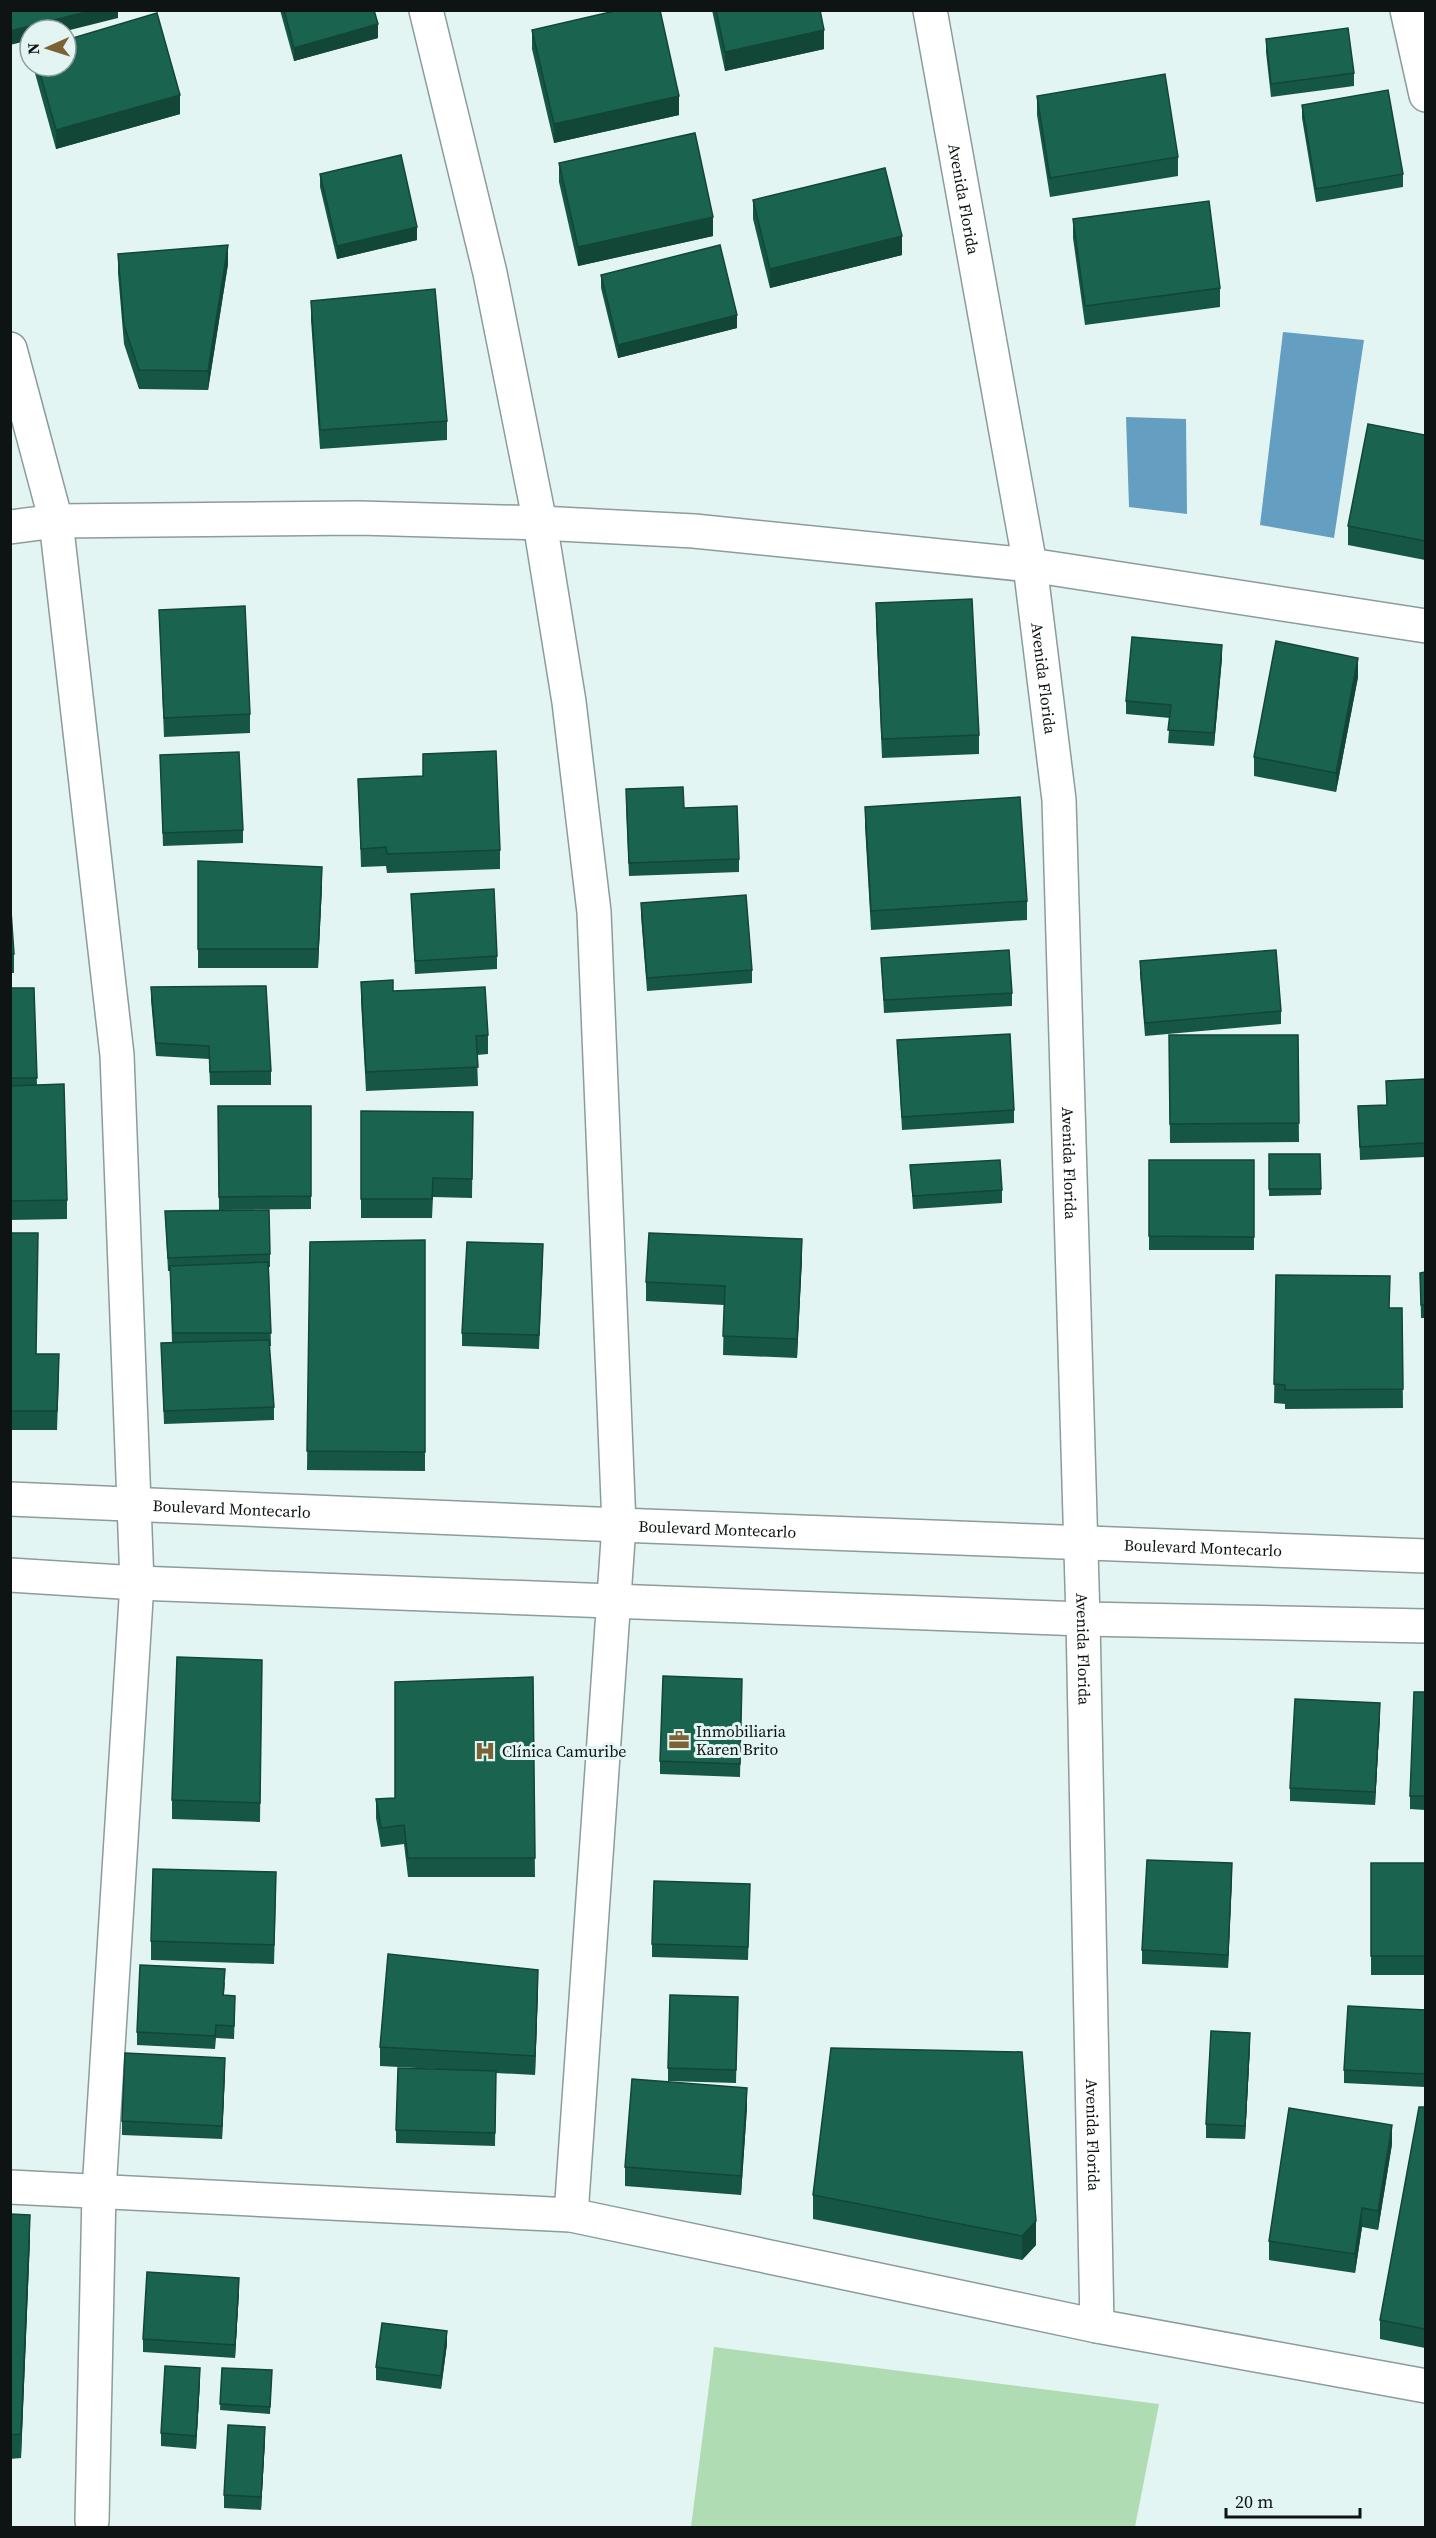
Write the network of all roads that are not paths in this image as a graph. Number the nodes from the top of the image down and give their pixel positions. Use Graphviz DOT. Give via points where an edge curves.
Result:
graph roads {
  1 [pos="426,10"];
  2 [pos="930,10"];
  3 [pos="1407,10"];
  4 [pos="1425,95"];
  5 [pos="10,349"];
  6 [pos="56,521"];
  7 [pos="540,523"];
  8 [pos="10,527"];
  9 [pos="1030,565"];
  10 [pos="1425,626"];
  11 [pos="10,1499"];
  12 [pos="134,1505"];
  13 [pos="619,1525"];
  14 [pos="1080,1543"];
  15 [pos="1425,1556"];
  16 [pos="10,1575"];
  17 [pos="137,1584"];
  18 [pos="614,1601"];
  19 [pos="1083,1619"];
  20 [pos="1425,1626"];
  21 [pos="10,2187"];
  22 [pos="99,2191"];
  23 [pos="571,2215"];
  24 [pos="1097,2326"];
  25 [pos="1425,2386"];
  26 [pos="93,2521"];
  1 -- 7 [label="street" via="490,273"];
  2 -- 9 [label="street, Avenida Florida"];
  3 -- 4 [label="street"];
  5 -- 6 [label="street"];
  6 -- 7 [label="street" via="358,518"];
  6 -- 8 [label="street"];
  6 -- 12 [label="street" via="117,1055"];
  7 -- 9 [label="street" via="694,531"];
  7 -- 13 [label="street" via="569,702 594,912"];
  9 -- 10 [label="street"];
  9 -- 14 [label="street, Avenida Florida" via="1059,800"];
  11 -- 12 [label="street, Boulevard Montecarlo"];
  12 -- 13 [label="street, Boulevard Montecarlo"];
  12 -- 17 [label="street"];
  13 -- 14 [label="street, Boulevard Montecarlo"];
  13 -- 18 [label="street"];
  14 -- 15 [label="street, Boulevard Montecarlo"];
  14 -- 19 [label="street, Avenida Florida"];
  16 -- 17 [label="street"];
  17 -- 18 [label="street"];
  17 -- 22 [label="street"];
  18 -- 19 [label="street"];
  18 -- 23 [label="street"];
  19 -- 20 [label="street"];
  19 -- 24 [label="street, Avenida Florida"];
  21 -- 22 [label="street"];
  22 -- 23 [label="street"];
  22 -- 26 [label="street"];
  23 -- 24 [label="street"];
  24 -- 25 [label="street"];
}
